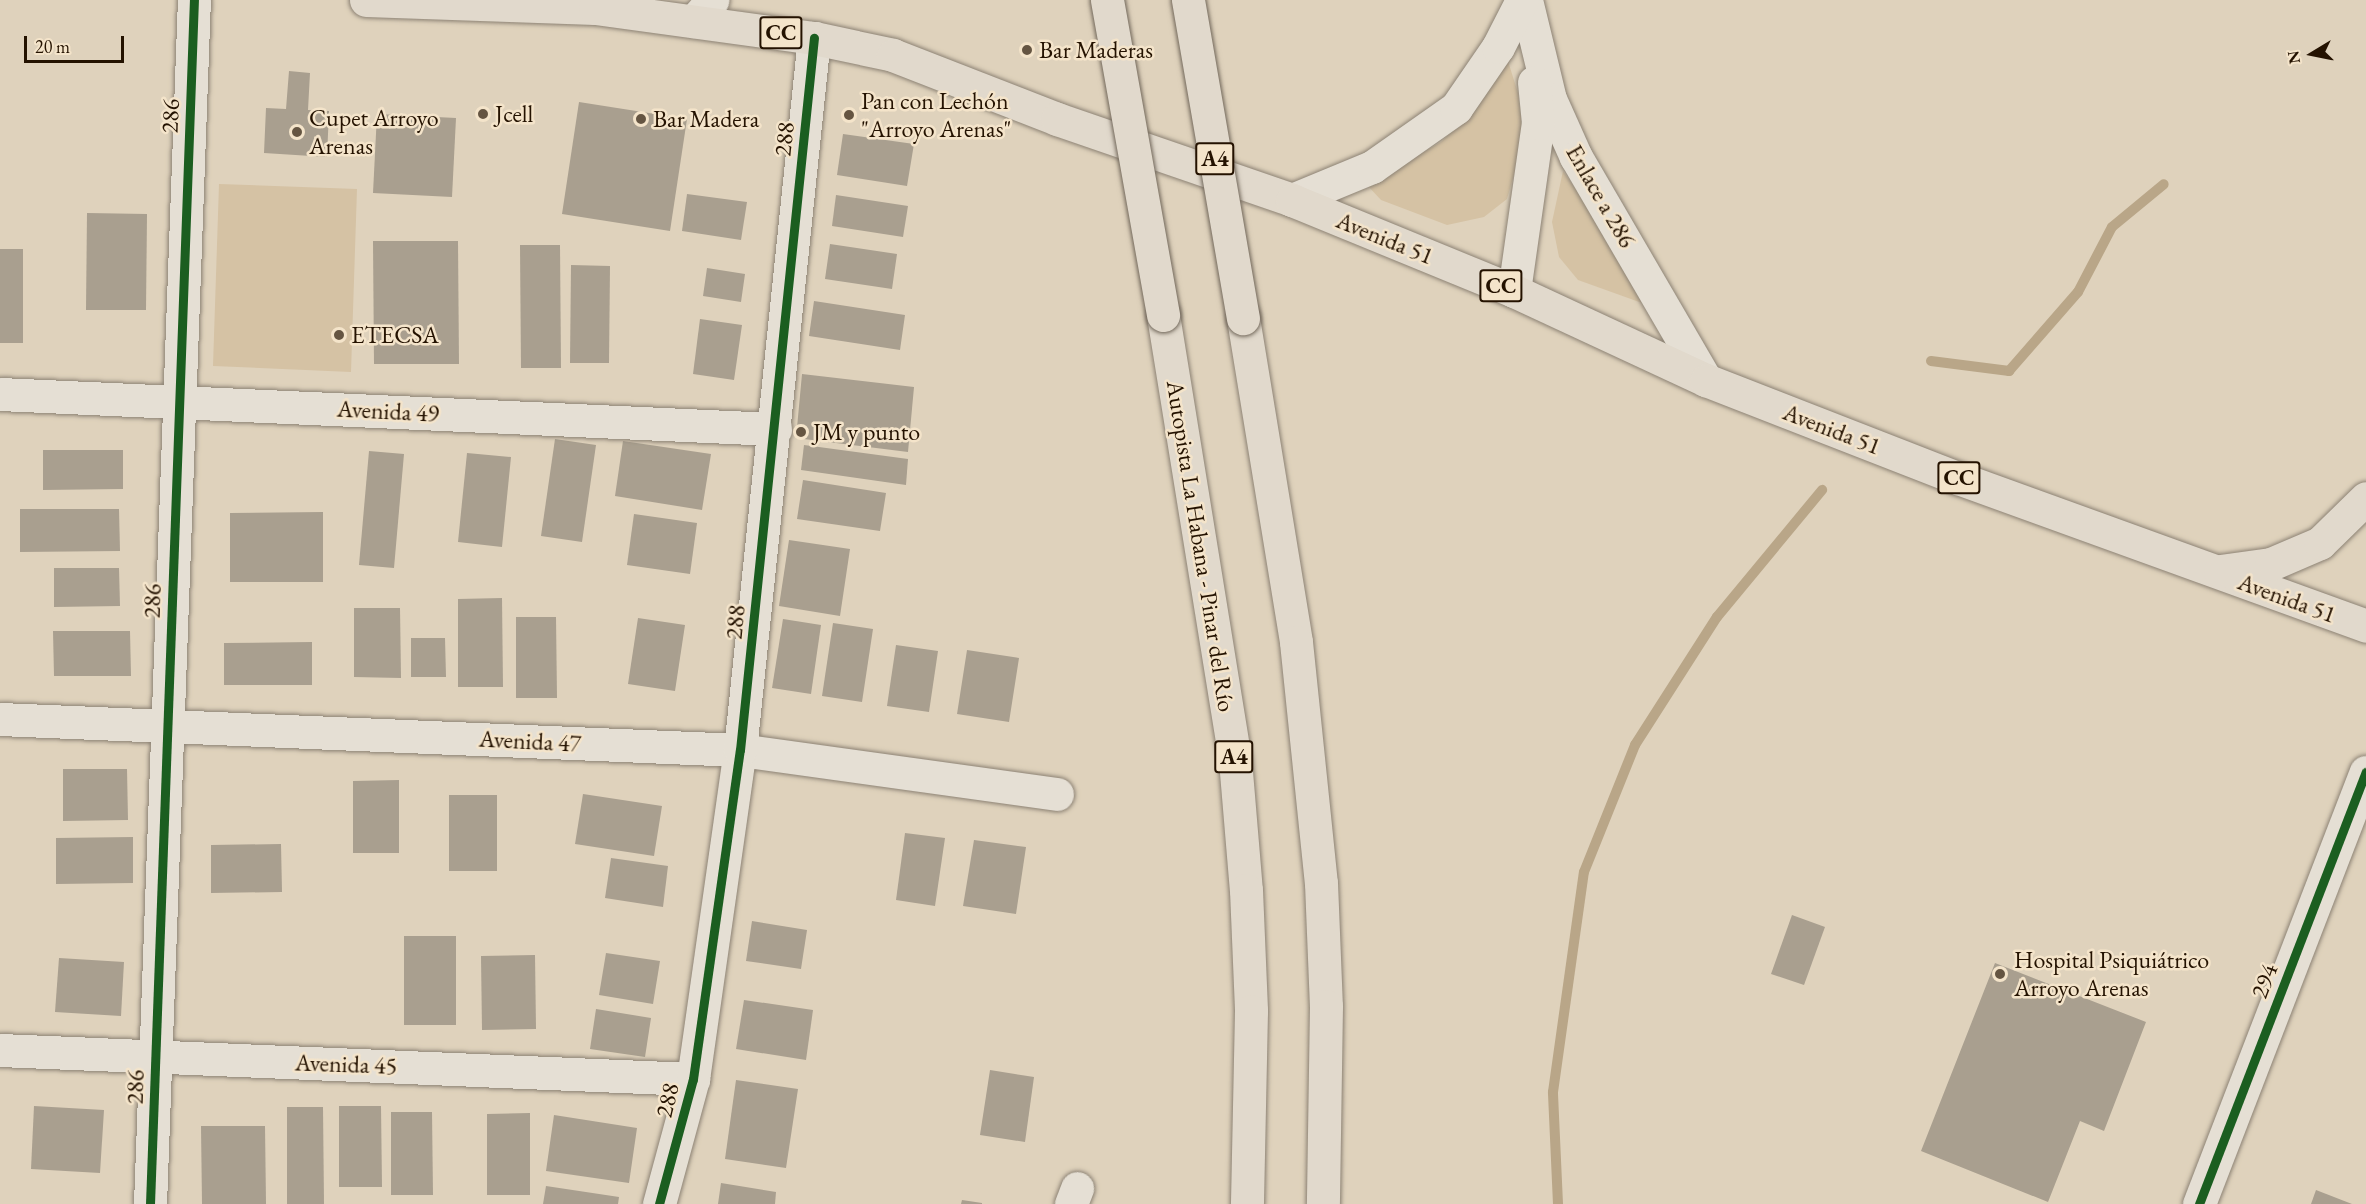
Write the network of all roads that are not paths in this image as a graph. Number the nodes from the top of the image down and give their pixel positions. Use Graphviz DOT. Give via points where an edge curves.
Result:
graph roads {
  1 [pos="194,0"];
  2 [pos="366,0"];
  3 [pos="1107,0"];
  4 [pos="1188,0"];
  5 [pos="1524,0"];
  6 [pos="703,10"];
  7 [pos="814,38"];
  8 [pos="1292,200"];
  9 [pos="1514,291"];
  10 [pos="1706,380"];
  11 [pos="0,393"];
  12 [pos="179,402"];
  13 [pos="775,429"];
  14 [pos="2366,498"];
  15 [pos="2215,571"];
  16 [pos="2364,617"];
  17 [pos="0,718"];
  18 [pos="168,724"];
  19 [pos="740,750"];
  20 [pos="2366,772"];
  21 [pos="1057,794"];
  22 [pos="0,1050"];
  23 [pos="156,1056"];
  24 [pos="693,1079"];
  25 [pos="150,1204"];
  26 [pos="659,1204"];
  27 [pos="1247,1204"];
  28 [pos="1323,1204"];
  29 [pos="2199,1204"];
  1 -- 12 [label="street, 286"];
  2 -- 6 [label="main road, Avenida 51 / CC"];
  3 -- 27 [label="main road, Autopista La Habana - Pinar del Río / A4, bridge" via="1235,760 1251,1011"];
  4 -- 28 [label="main road, A4, bridge" via="1296,642 1321,883 1326,1006"];
  5 -- 8 [label="street" via="1498,47 1456,108 1372,167"];
  5 -- 9 [label="street, Enlace a 286" via="1538,123"];
  5 -- 10 [label="street, Enlace a 286" via="1550,99 1576,157"];
  6 -- 7 [label="main road, Avenida 51 / CC"];
  7 -- 8 [label="main road, Avenida 51 / CC" via="893,55 1047,115"];
  7 -- 13 [label="street, 288"];
  8 -- 9 [label="main road, Avenida 51 / CC"];
  9 -- 10 [label="main road, Avenida 51 / CC"];
  10 -- 15 [label="main road, Avenida 51 / CC" via="1958,478"];
  11 -- 12 [label="street, Avenida 49"];
  12 -- 13 [label="street, Avenida 49"];
  12 -- 18 [label="street, 286"];
  13 -- 19 [label="street, 288"];
  14 -- 15 [label="main road" via="2320,543 2271,564"];
  15 -- 16 [label="main road, Avenida 51 / CC"];
  17 -- 18 [label="street, Avenida 47"];
  18 -- 19 [label="street, Avenida 47"];
  18 -- 23 [label="street, 286"];
  19 -- 21 [label="street, Avenida 47"];
  19 -- 24 [label="street, 288"];
  20 -- 29 [label="street, 294"];
  22 -- 23 [label="street, Avenida 45"];
  23 -- 24 [label="street, Avenida 45"];
  23 -- 25 [label="street, 286"];
  24 -- 26 [label="street, 288"];
}
